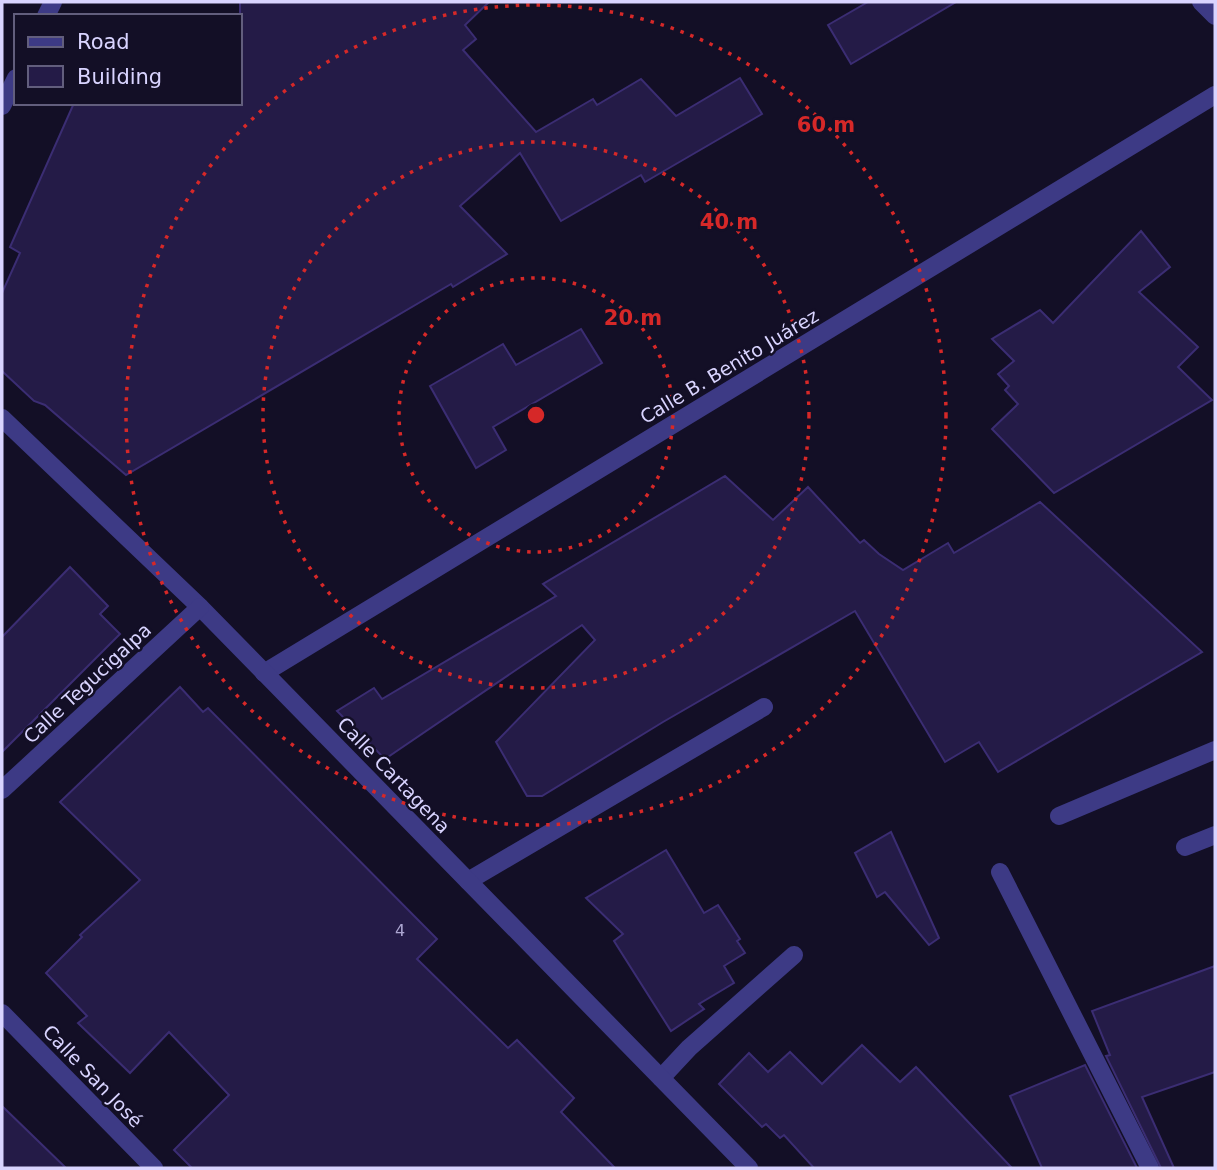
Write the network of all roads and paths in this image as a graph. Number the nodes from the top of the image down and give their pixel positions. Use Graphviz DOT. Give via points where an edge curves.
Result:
graph roads {
  1 [pos="1201,2"];
  2 [pos="1215,16"];
  3 [pos="14,82"];
  4 [pos="1215,95"];
  5 [pos="2,106"];
  6 [pos="2,418"];
  7 [pos="200,607"];
  8 [pos="264,673"];
  9 [pos="764,707"];
  10 [pos="1215,750"];
  11 [pos="2,790"];
  12 [pos="1059,816"];
  13 [pos="1215,835"];
  14 [pos="1185,847"];
  15 [pos="1000,872"];
  16 [pos="468,881"];
  17 [pos="794,954"];
  18 [pos="2,1013"];
  19 [pos="661,1078"];
  20 [pos="153,1168"];
  21 [pos="749,1168"];
  22 [pos="1150,1168"];
  1 -- 2 [label="street"];
  3 -- 5 [label="street"];
  4 -- 8 [label="street, Calle B. Benito Juárez"];
  6 -- 7 [label="street, Calle Cartagena"];
  7 -- 8 [label="street, Calle Cartagena"];
  7 -- 11 [label="street, Calle Tegucigalpa"];
  8 -- 16 [label="street, Calle Cartagena"];
  9 -- 16 [label="street"];
  10 -- 12 [label="street"];
  13 -- 14 [label="street"];
  15 -- 22 [label="street"];
  16 -- 19 [label="street, Calle Cartagena"];
  17 -- 19 [label="street"];
  18 -- 20 [label="street, Calle San José"];
  19 -- 21 [label="street, Calle Cartagena"];
}
